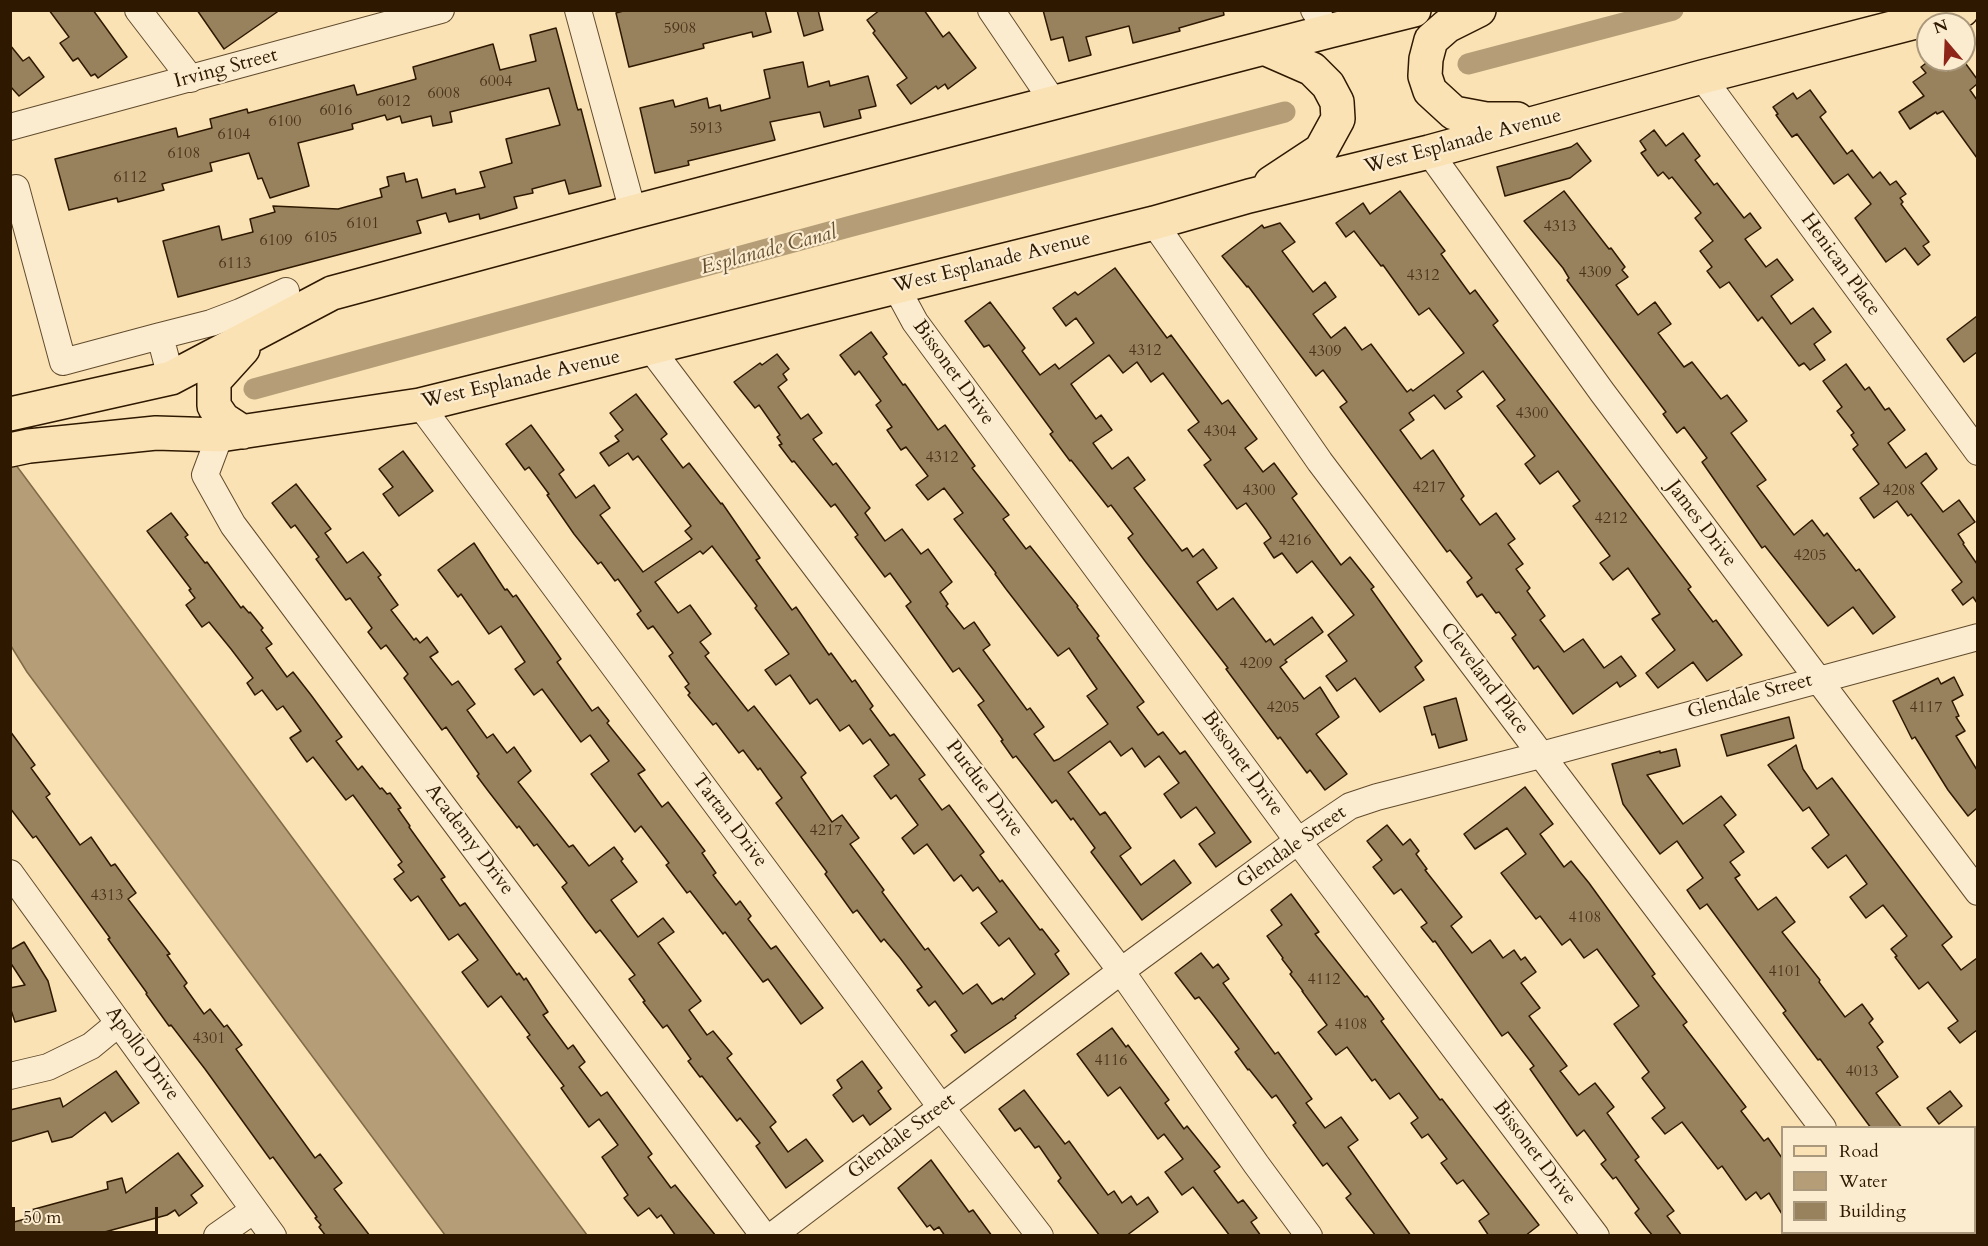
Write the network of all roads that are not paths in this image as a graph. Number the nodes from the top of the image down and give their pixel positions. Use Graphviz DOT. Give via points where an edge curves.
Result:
graph roads {
  1 [pos="138,10"];
  2 [pos="441,10"];
  3 [pos="578,10"];
  4 [pos="991,10"];
  5 [pos="1414,10"];
  6 [pos="1479,10"];
  7 [pos="1962,10"];
  8 [pos="405,15"];
  9 [pos="1322,21"];
  10 [pos="1264,48"];
  11 [pos="1702,77"];
  12 [pos="191,79"];
  13 [pos="1054,103"];
  14 [pos="1553,118"];
  15 [pos="10,127"];
  16 [pos="1429,152"];
  17 [pos="10,189"];
  18 [pos="1249,196"];
  19 [pos="633,213"];
  20 [pos="1154,223"];
  21 [pos="896,287"];
  22 [pos="286,291"];
  23 [pos="261,330"];
  24 [pos="160,336"];
  25 [pos="651,349"];
  26 [pos="171,378"];
  27 [pos="420,405"];
  28 [pos="10,414"];
  29 [pos="232,434"];
  30 [pos="20,448"];
  31 [pos="1977,452"];
  32 [pos="1977,637"];
  33 [pos="1816,679"];
  34 [pos="1541,755"];
  35 [pos="1298,841"];
  36 [pos="10,873"];
  37 [pos="1977,892"];
  38 [pos="1121,971"];
  39 [pos="119,1023"];
  40 [pos="10,1076"];
  41 [pos="941,1107"];
  42 [pos="1821,1126"];
  43 [pos="254,1210"];
  44 [pos="217,1236"];
  45 [pos="273,1236"];
  46 [pos="764,1236"];
  47 [pos="772,1236"];
  48 [pos="1040,1236"];
  49 [pos="1310,1236"];
  50 [pos="1596,1236"];
  1 -- 12 [label="street"];
  2 -- 8 [label="street, Irving Street"];
  3 -- 19 [label="street"];
  4 -- 13 [label="street"];
  5 -- 9 [label="main road"];
  6 -- 14 [label="main road" via="1447,26 1431,40 1425,76 1430,91 1454,113 1486,119"];
  7 -- 11 [label="main road, West Esplanade Avenue"];
  8 -- 12 [label="street, Irving Street"];
  9 -- 10 [label="main road"];
  10 -- 13 [label="main road"];
  10 -- 18 [label="main road" via="1312,69 1328,84 1337,102 1338,119 1322,150"];
  11 -- 14 [label="main road, West Esplanade Avenue"];
  11 -- 31 [label="street, Henican Place"];
  12 -- 15 [label="street, Irving Street"];
  13 -- 19 [label="main road"];
  14 -- 16 [label="main road, West Esplanade Avenue"];
  16 -- 18 [label="main road, West Esplanade Avenue"];
  16 -- 33 [label="street, James Drive"];
  17 -- 24 [label="street" via="16,188 63,362"];
  18 -- 20 [label="main road, West Esplanade Avenue"];
  19 -- 23 [label="main road" via="332,293"];
  20 -- 21 [label="main road, West Esplanade Avenue"];
  20 -- 34 [label="street, Cleveland Place" via="1320,462"];
  21 -- 25 [label="main road, West Esplanade Avenue"];
  21 -- 35 [label="street, Bissonet Drive" via="915,322"];
  22 -- 24 [label="street" via="211,323"];
  23 -- 26 [label="main road"];
  23 -- 29 [label="main road" via="214,381 214,406"];
  24 -- 26 [label="street"];
  25 -- 27 [label="main road, West Esplanade Avenue"];
  25 -- 38 [label="street, Purdue Drive"];
  26 -- 28 [label="main road"];
  27 -- 29 [label="main road, West Esplanade Avenue"];
  27 -- 41 [label="street, Tartan Drive"];
  29 -- 30 [label="main road, West Esplanade Avenue" via="156,433"];
  29 -- 46 [label="street, Academy Drive" via="205,475 233,525"];
  32 -- 33 [label="street, Glendale Street"];
  33 -- 34 [label="street, Glendale Street"];
  33 -- 37 [label="street, James Drive"];
  34 -- 35 [label="street, Glendale Street" via="1350,806"];
  34 -- 42 [label="street, Cleveland Place"];
  35 -- 38 [label="street, Glendale Street"];
  35 -- 50 [label="street, Bissonet Drive"];
  36 -- 39 [label="street, Apollo Drive"];
  38 -- 41 [label="street, Glendale Street"];
  38 -- 49 [label="street, Purdue Drive"];
  39 -- 40 [label="street" via="91,1046 48,1067"];
  39 -- 43 [label="street, Apollo Drive"];
  41 -- 47 [label="street, Glendale Street"];
  41 -- 48 [label="street, Tartan Drive"];
  43 -- 44 [label="street"];
  43 -- 45 [label="street, Apollo Drive"];
}
